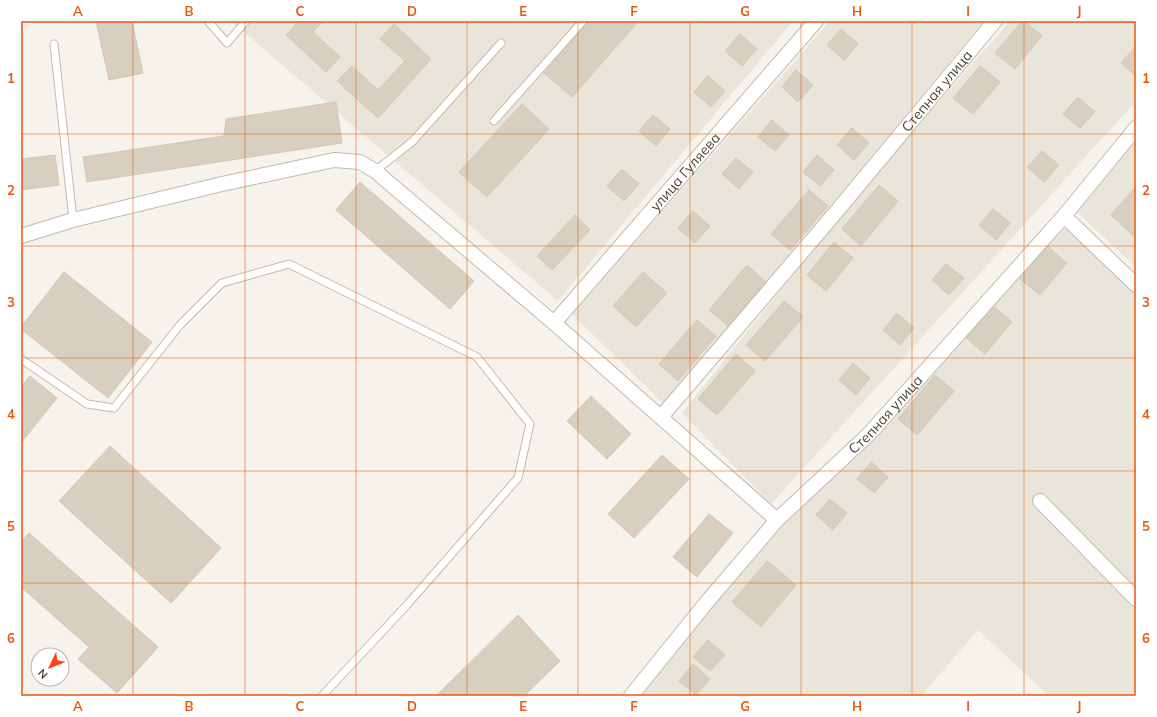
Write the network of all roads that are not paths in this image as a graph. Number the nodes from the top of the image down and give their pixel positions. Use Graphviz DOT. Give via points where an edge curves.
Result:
graph roads {
  1 [pos="208,21"];
  2 [pos="246,21"];
  3 [pos="583,21"];
  4 [pos="816,21"];
  5 [pos="995,21"];
  6 [pos="501,43"];
  7 [pos="54,44"];
  8 [pos="494,121"];
  9 [pos="1136,128"];
  10 [pos="375,171"];
  11 [pos="1064,216"];
  12 [pos="73,220"];
  13 [pos="21,236"];
  14 [pos="1136,285"];
  15 [pos="554,323"];
  16 [pos="21,359"];
  17 [pos="661,417"];
  18 [pos="1040,501"];
  19 [pos="777,520"];
  20 [pos="1136,599"];
  21 [pos="322,696"];
  22 [pos="631,696"];
  1 -- 2 [label="lane" via="227,43"];
  3 -- 8 [label="lane"];
  4 -- 15 [label="street, улица Гуляева"];
  5 -- 17 [label="street, Степная улица"];
  6 -- 10 [label="lane" via="412,142"];
  7 -- 12 [label="lane"];
  9 -- 11 [label="street, Степная улица"];
  10 -- 12 [label="street" via="360,162 334,160"];
  10 -- 15 [label="street"];
  11 -- 14 [label="street"];
  11 -- 19 [label="street, Степная улица" via="869,434"];
  12 -- 13 [label="street"];
  15 -- 17 [label="street"];
  16 -- 21 [label="lane" via="87,404 114,408 180,325 222,283 289,264 477,357 530,424 518,478 406,606"];
  17 -- 19 [label="street"];
  18 -- 20 [label="street"];
  19 -- 22 [label="street, Степная улица"];
}
